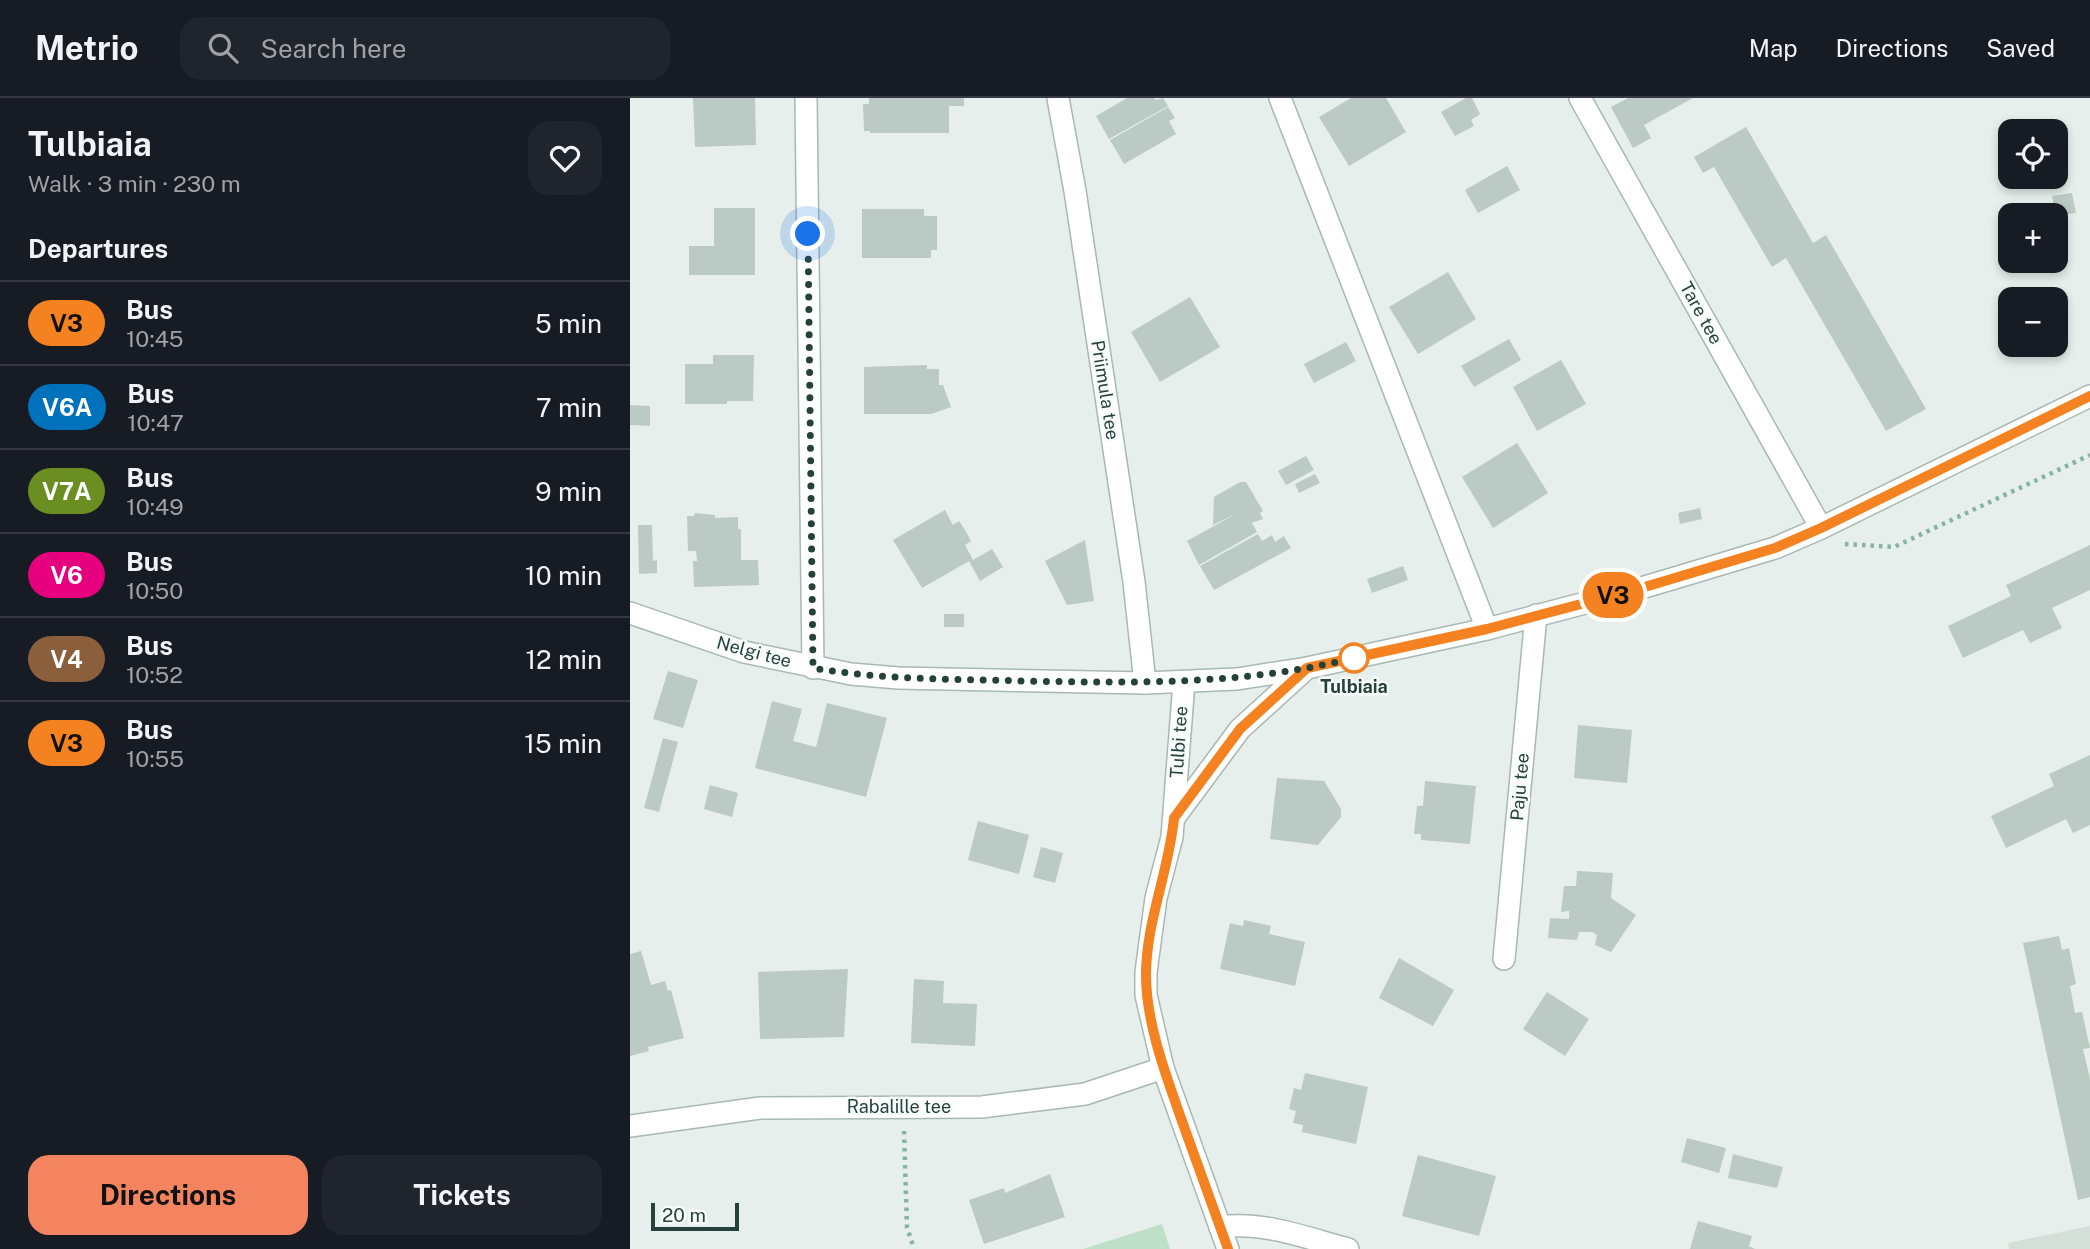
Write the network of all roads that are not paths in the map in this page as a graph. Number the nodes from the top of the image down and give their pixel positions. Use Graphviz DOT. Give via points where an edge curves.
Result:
graph roads {
  1 [pos="806,98"];
  2 [pos="1058,98"];
  3 [pos="1280,98"];
  4 [pos="1580,98"];
  5 [pos="2090,396"];
  6 [pos="1821,528"];
  7 [pos="630,613"];
  8 [pos="1536,615"];
  9 [pos="1487,629"];
  10 [pos="813,668"];
  11 [pos="1307,668"];
  12 [pos="1184,682"];
  13 [pos="1145,683"];
  14 [pos="1174,818"];
  15 [pos="1504,958"];
  16 [pos="1163,1068"];
  17 [pos="630,1125"];
  18 [pos="1220,1227"];
  19 [pos="1228,1249"];
  20 [pos="1348,1249"];
  1 -- 10 [label="street"];
  2 -- 13 [label="street, Priimula tee" via="1134,582"];
  3 -- 9 [label="street"];
  4 -- 6 [label="street, Tare tee"];
  5 -- 6 [label="street, Nelgi tee"];
  6 -- 8 [label="street, Nelgi tee" via="1775,548"];
  7 -- 10 [label="street, Nelgi tee" via="744,652"];
  8 -- 9 [label="street, Nelgi tee"];
  8 -- 15 [label="street, Paju tee"];
  9 -- 11 [label="street, Nelgi tee"];
  10 -- 13 [label="street, Nelgi tee" via="898,678"];
  11 -- 12 [label="street, Nelgi tee"];
  11 -- 14 [label="street" via="1240,729"];
  12 -- 13 [label="street, Nelgi tee"];
  12 -- 14 [label="street, Tulbi tee"];
  14 -- 16 [label="street, Tulbi tee" via="1146,972 1146,995"];
  16 -- 17 [label="street, Rabalille tee" via="1085,1094 982,1107 760,1108"];
  16 -- 18 [label="street, Tulbi tee"];
  18 -- 19 [label="street, Tulbi tee"];
  18 -- 20 [label="street" via="1261,1226"];
}
